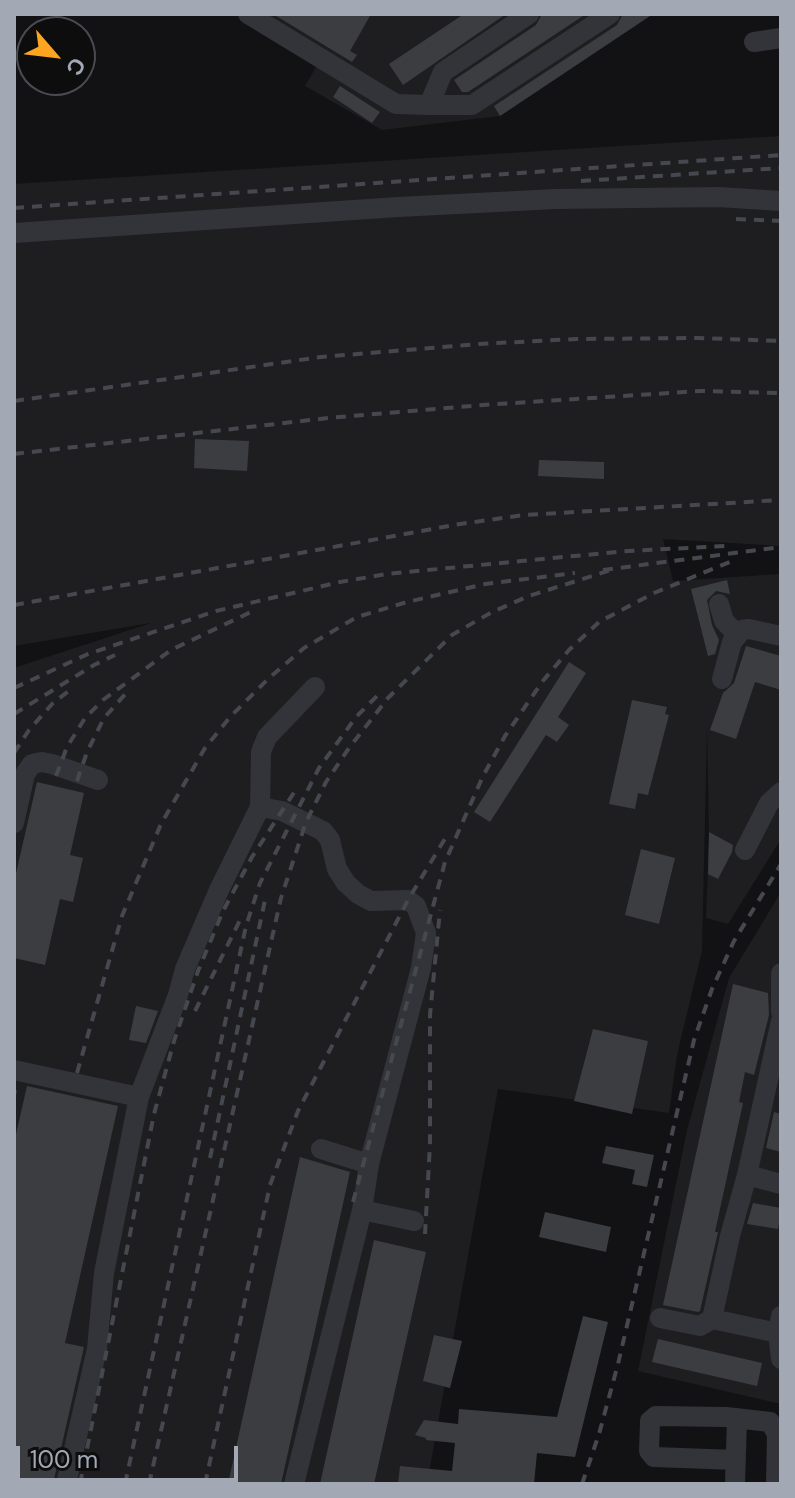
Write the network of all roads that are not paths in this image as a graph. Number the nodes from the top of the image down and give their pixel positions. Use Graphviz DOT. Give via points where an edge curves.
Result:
graph roads {
  1 [pos="248,14"];
  2 [pos="529,14"];
  3 [pos="610,14"];
  4 [pos="781,38"];
  5 [pos="754,42"];
  6 [pos="429,105"];
  7 [pos="781,201"];
  8 [pos="14,233"];
  9 [pos="719,604"];
  10 [pos="737,634"];
  11 [pos="781,636"];
  12 [pos="722,679"];
  13 [pos="315,687"];
  14 [pos="98,780"];
  15 [pos="781,792"];
  16 [pos="260,807"];
  17 [pos="14,823"];
  18 [pos="745,850"];
  19 [pos="781,973"];
  20 [pos="781,1012"];
  21 [pos="781,1021"];
  22 [pos="14,1070"];
  23 [pos="139,1097"];
  24 [pos="772,1101"];
  25 [pos="321,1149"];
  26 [pos="369,1164"];
  27 [pos="747,1175"];
  28 [pos="781,1184"];
  29 [pos="362,1210"];
  30 [pos="414,1221"];
  31 [pos="660,1318"];
  32 [pos="712,1319"];
  33 [pos="780,1324"];
  34 [pos="781,1359"];
  35 [pos="737,1419"];
  36 [pos="736,1460"];
  37 [pos="66,1484"];
  38 [pos="294,1484"];
  39 [pos="735,1484"];
  40 [pos="776,1484"];
  1 -- 6 [label="lane" via="396,104"];
  2 -- 6 [label="lane" via="443,72"];
  3 -- 6 [label="lane" via="472,105"];
  4 -- 5 [label="lane"];
  7 -- 8 [label="lane" via="541,200"];
  9 -- 10 [label="lane" via="724,621"];
  10 -- 11 [label="lane" via="749,629"];
  10 -- 12 [label="lane"];
  13 -- 16 [label="lane" via="267,737 261,752"];
  14 -- 17 [label="lane" via="52,764 32,764"];
  15 -- 18 [label="lane" via="769,803"];
  16 -- 23 [label="lane" via="185,969"];
  16 -- 26 [label="lane" via="282,811 323,831 346,883 371,901 408,900 416,906 426,933"];
  19 -- 20 [label="lane"];
  21 -- 24 [label="lane"];
  22 -- 23 [label="lane"];
  23 -- 37 [label="lane" via="104,1273 97,1349"];
  24 -- 27 [label="lane"];
  25 -- 26 [label="lane"];
  26 -- 29 [label="lane"];
  27 -- 28 [label="lane"];
  27 -- 32 [label="lane"];
  29 -- 30 [label="lane"];
  29 -- 38 [label="lane"];
  31 -- 32 [label="lane" via="700,1326"];
  32 -- 33 [label="lane"];
  33 -- 34 [label="lane"];
  35 -- 36 [label="lane"];
  35 -- 36 [label="lane" via="656,1416 650,1421 649,1451 654,1457"];
  35 -- 40 [label="lane" via="764,1420 775,1427"];
  36 -- 39 [label="lane"];
}
